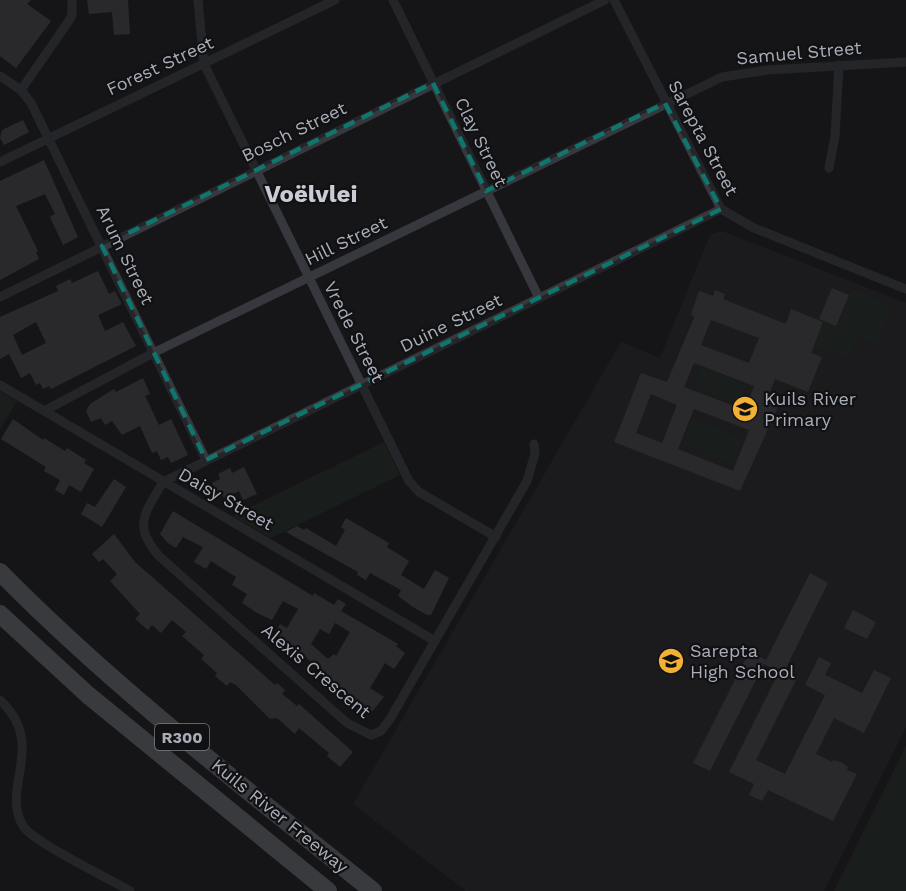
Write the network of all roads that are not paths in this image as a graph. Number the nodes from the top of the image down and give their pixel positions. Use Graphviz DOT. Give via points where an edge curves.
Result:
graph roads {
  1 [pos="72,0"];
  2 [pos="198,0"];
  3 [pos="334,0"];
  4 [pos="393,0"];
  5 [pos="605,0"];
  6 [pos="614,0"];
  7 [pos="906,62"];
  8 [pos="204,64"];
  9 [pos="839,65"];
  10 [pos="0,76"];
  11 [pos="433,83"];
  12 [pos="21,90"];
  13 [pos="665,104"];
  14 [pos="48,137"];
  15 [pos="0,162"];
  16 [pos="829,168"];
  17 [pos="256,170"];
  18 [pos="486,191"];
  19 [pos="722,209"];
  20 [pos="102,246"];
  21 [pos="308,278"];
  22 [pos="906,289"];
  23 [pos="0,297"];
  24 [pos="539,298"];
  25 [pos="155,352"];
  26 [pos="0,385"];
  27 [pos="363,385"];
  28 [pos="44,411"];
  29 [pos="534,444"];
  30 [pos="206,460"];
  31 [pos="163,482"];
  32 [pos="496,537"];
  33 [pos="0,572"];
  34 [pos="0,614"];
  35 [pos="435,641"];
  36 [pos="0,700"];
  37 [pos="130,891"];
  38 [pos="328,891"];
  39 [pos="373,891"];
  1 -- 12 [label="street" via="72,15"];
  2 -- 8 [label="street, Vrede Street"];
  3 -- 8 [label="street, Forest Street"];
  4 -- 11 [label="street, Clay Street"];
  5 -- 11 [label="street, Bosch Street"];
  6 -- 13 [label="street, Sarepta Street"];
  7 -- 9 [label="street, Samuel Street"];
  8 -- 14 [label="street, Forest Street"];
  8 -- 17 [label="street, Vrede Street"];
  9 -- 13 [label="street, Samuel Street" via="731,75"];
  9 -- 16 [label="street"];
  10 -- 12 [label="street, Arum Street"];
  11 -- 17 [label="street, Bosch Street"];
  11 -- 18 [label="street, Clay Street"];
  12 -- 14 [label="street, Arum Street"];
  13 -- 18 [label="street, Hill Street"];
  13 -- 19 [label="street, Sarepta Street"];
  14 -- 15 [label="street, Forest Street"];
  14 -- 20 [label="street, Arum Street"];
  17 -- 20 [label="street, Bosch Street"];
  17 -- 21 [label="street, Vrede Street"];
  18 -- 21 [label="street, Hill Street"];
  18 -- 24 [label="street, Clay Street"];
  19 -- 22 [label="street, Sarepta Street" via="754,228"];
  19 -- 24 [label="street, Duine Street"];
  20 -- 23 [label="street, Bosch Street"];
  20 -- 25 [label="street, Arum Street"];
  21 -- 25 [label="street, Hill Street"];
  21 -- 27 [label="street, Vrede Street"];
  24 -- 27 [label="street, Duine Street"];
  25 -- 28 [label="street, Hill Street"];
  25 -- 30 [label="street, Arum Street"];
  26 -- 28 [label="street, Daisy Street"];
  27 -- 30 [label="street, Duine Street"];
  27 -- 32 [label="street, Vrede Street" via="413,487"];
  28 -- 31 [label="street, Daisy Street"];
  29 -- 32 [label="street, Alexis Crescent" via="527,481"];
  30 -- 31 [label="street, Duine Street"];
  31 -- 35 [label="street, Daisy Street"];
  31 -- 35 [label="street, Alexis Crescent" via="142,519 149,544 195,589 361,732 371,735 381,731"];
  32 -- 35 [label="street, Alexis Crescent"];
  33 -- 39 [label="highway, Kuils River Freeway / R300" via="144,704"];
  34 -- 38 [label="highway, Kuils River Freeway / R300" via="97,702"];
  36 -- 37 [label="street" via="19,723 23,741 17,793 22,825"];
}
